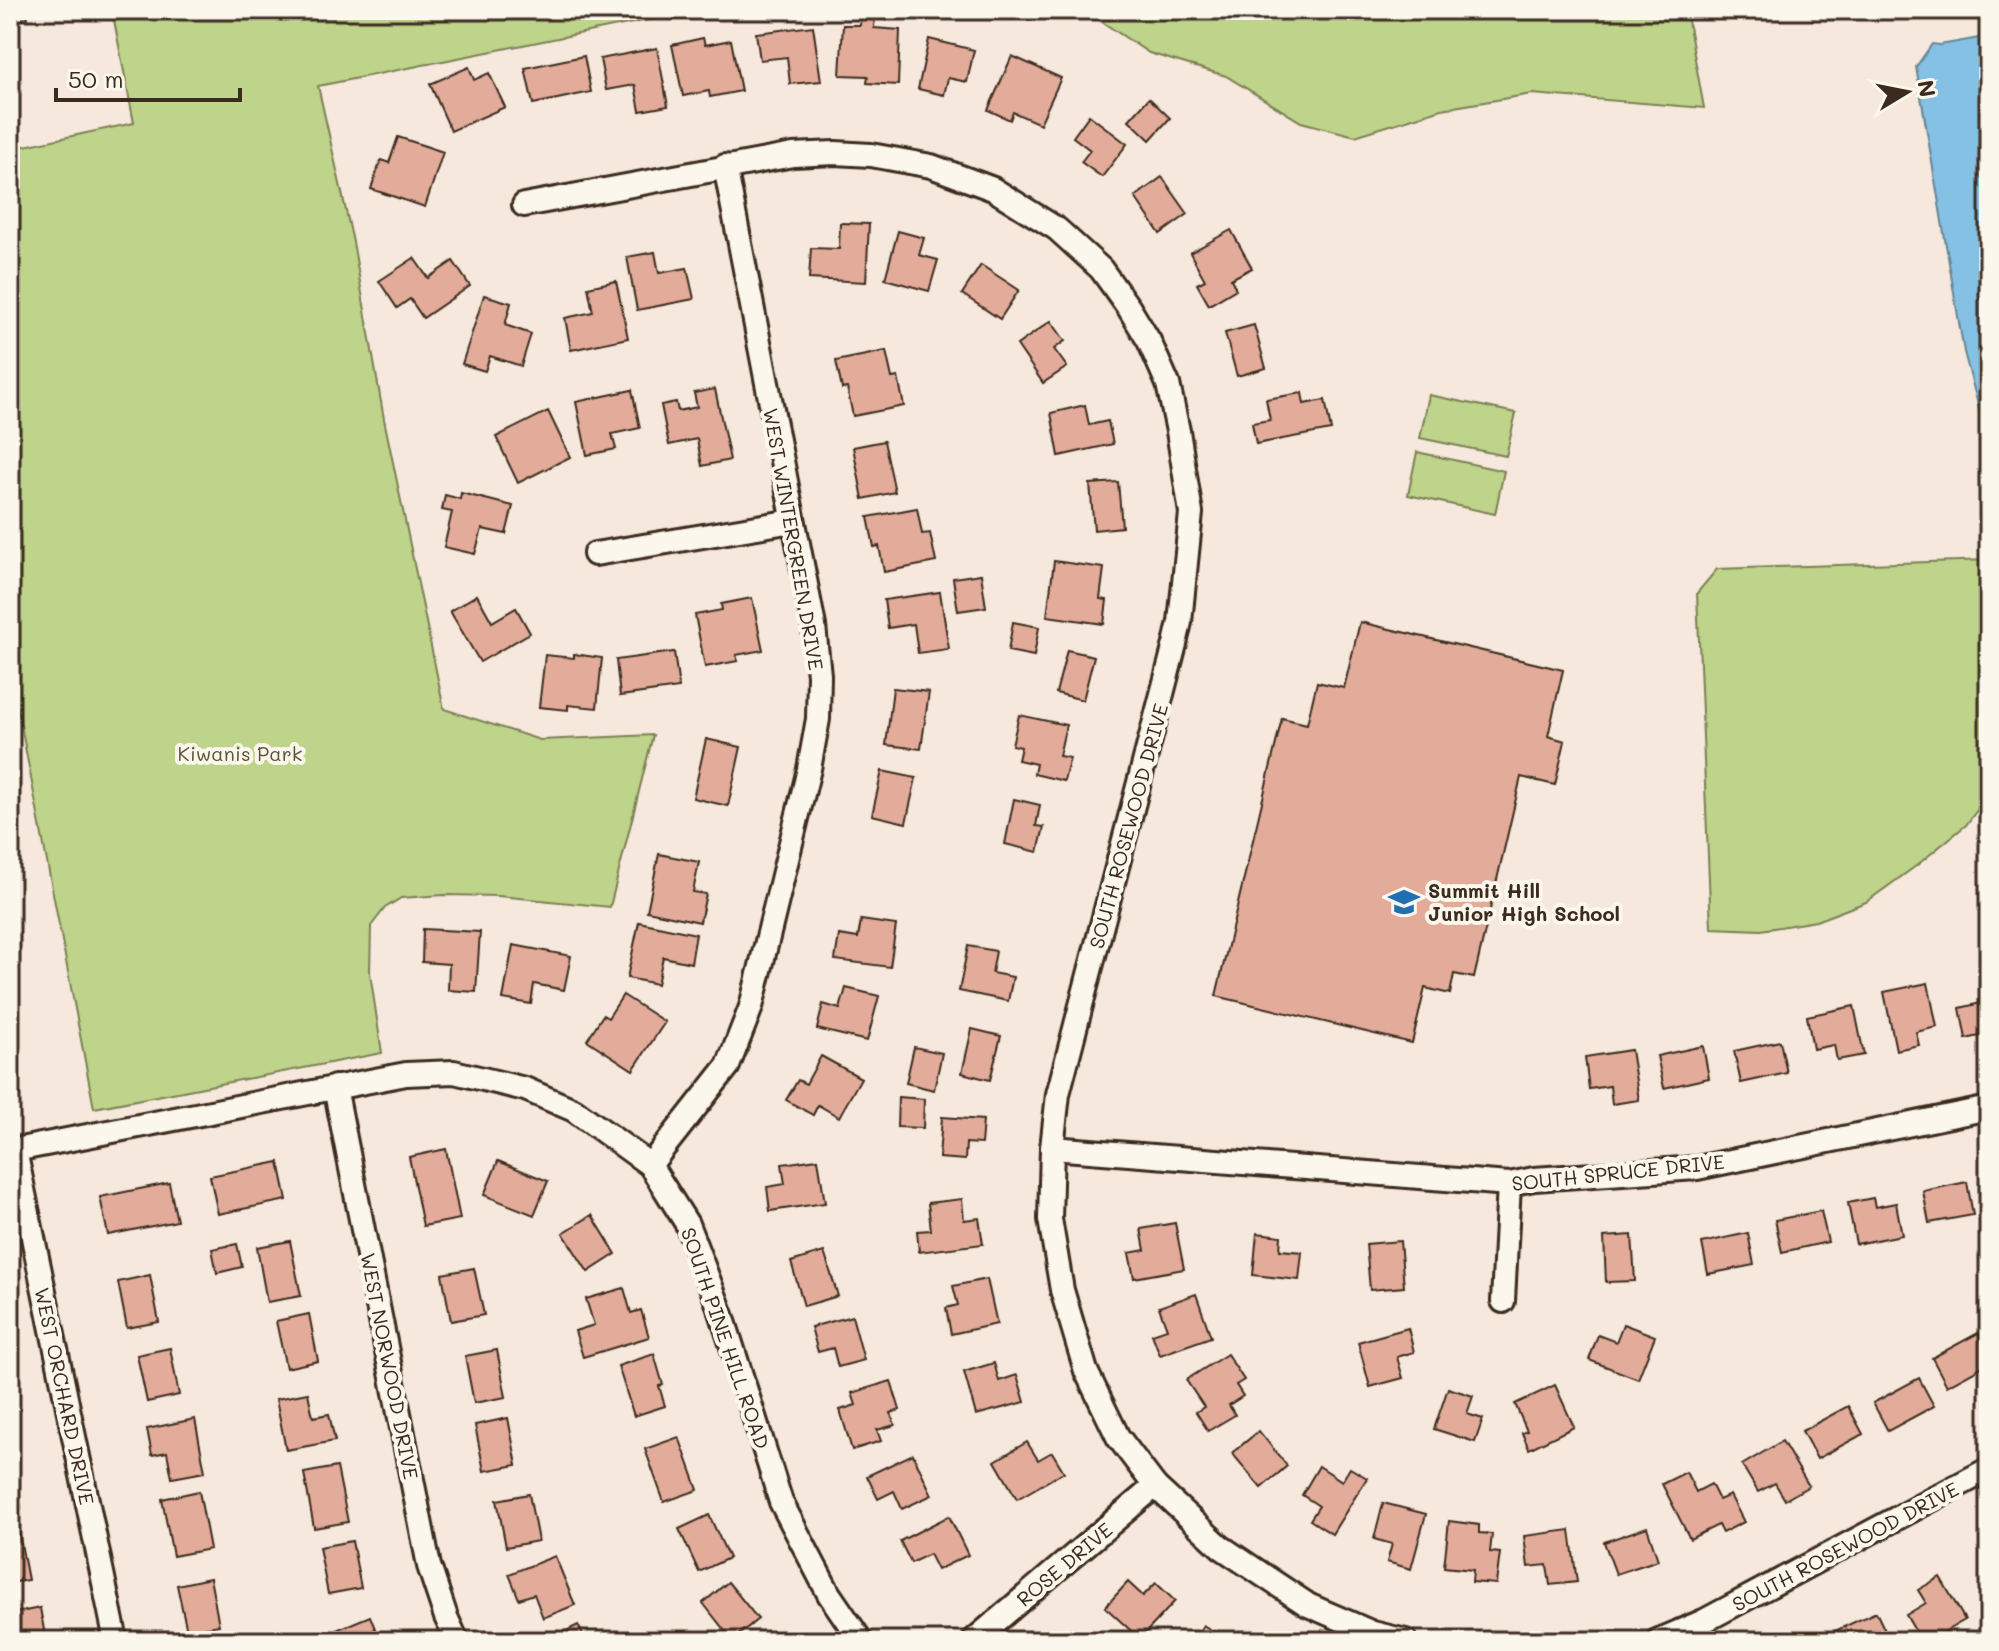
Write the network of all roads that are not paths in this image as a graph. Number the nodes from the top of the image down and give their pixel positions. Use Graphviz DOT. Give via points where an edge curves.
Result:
graph roads {
  1 [pos="725,166"];
  2 [pos="524,205"];
  3 [pos="793,521"];
  4 [pos="595,554"];
  5 [pos="335,1087"];
  6 [pos="1989,1108"];
  7 [pos="1052,1148"];
  8 [pos="12,1151"];
  9 [pos="650,1165"];
  10 [pos="1509,1184"];
  11 [pos="1503,1301"];
  12 [pos="1989,1469"];
  13 [pos="1155,1486"];
  14 [pos="116,1641"];
  15 [pos="457,1641"];
  16 [pos="861,1641"];
  17 [pos="973,1641"];
  18 [pos="1406,1641"];
  19 [pos="1657,1641"];
  1 -- 2 [label="street, SOUTH ROSEWOOD DRIVE"];
  1 -- 3 [label="street, WEST WINTERGREEN DRIVE"];
  1 -- 7 [label="street, SOUTH ROSEWOOD DRIVE" via="793,155 871,155 931,166 993,189 1057,229 1101,269 1149,341 1168,384 1191,513 1180,622 1058,1094"];
  3 -- 4 [label="street"];
  3 -- 9 [label="street, WEST WINTERGREEN DRIVE" via="819,675 809,769 751,1007 728,1066"];
  5 -- 8 [label="street, SOUTH PINE HILL ROAD"];
  5 -- 9 [label="street, SOUTH PINE HILL ROAD" via="406,1074 454,1072 525,1089 574,1110"];
  5 -- 15 [label="street, WEST NORWOOD DRIVE" via="429,1566"];
  6 -- 10 [label="street, SOUTH SPRUCE DRIVE" via="1697,1168"];
  7 -- 10 [label="street, SOUTH SPRUCE DRIVE"];
  7 -- 13 [label="street, SOUTH ROSEWOOD DRIVE" via="1050,1219 1062,1290 1086,1371 1118,1437"];
  8 -- 14 [label="street, WEST ORCHARD DRIVE"];
  9 -- 16 [label="street, SOUTH PINE HILL ROAD" via="687,1224 722,1315 781,1502 829,1594"];
  10 -- 11 [label="street"];
  12 -- 19 [label="street, SOUTH ROSEWOOD DRIVE" via="1768,1588"];
  13 -- 17 [label="street, ROSE DRIVE"];
  13 -- 18 [label="street, SOUTH ROSEWOOD DRIVE" via="1221,1547 1308,1605"];
}
